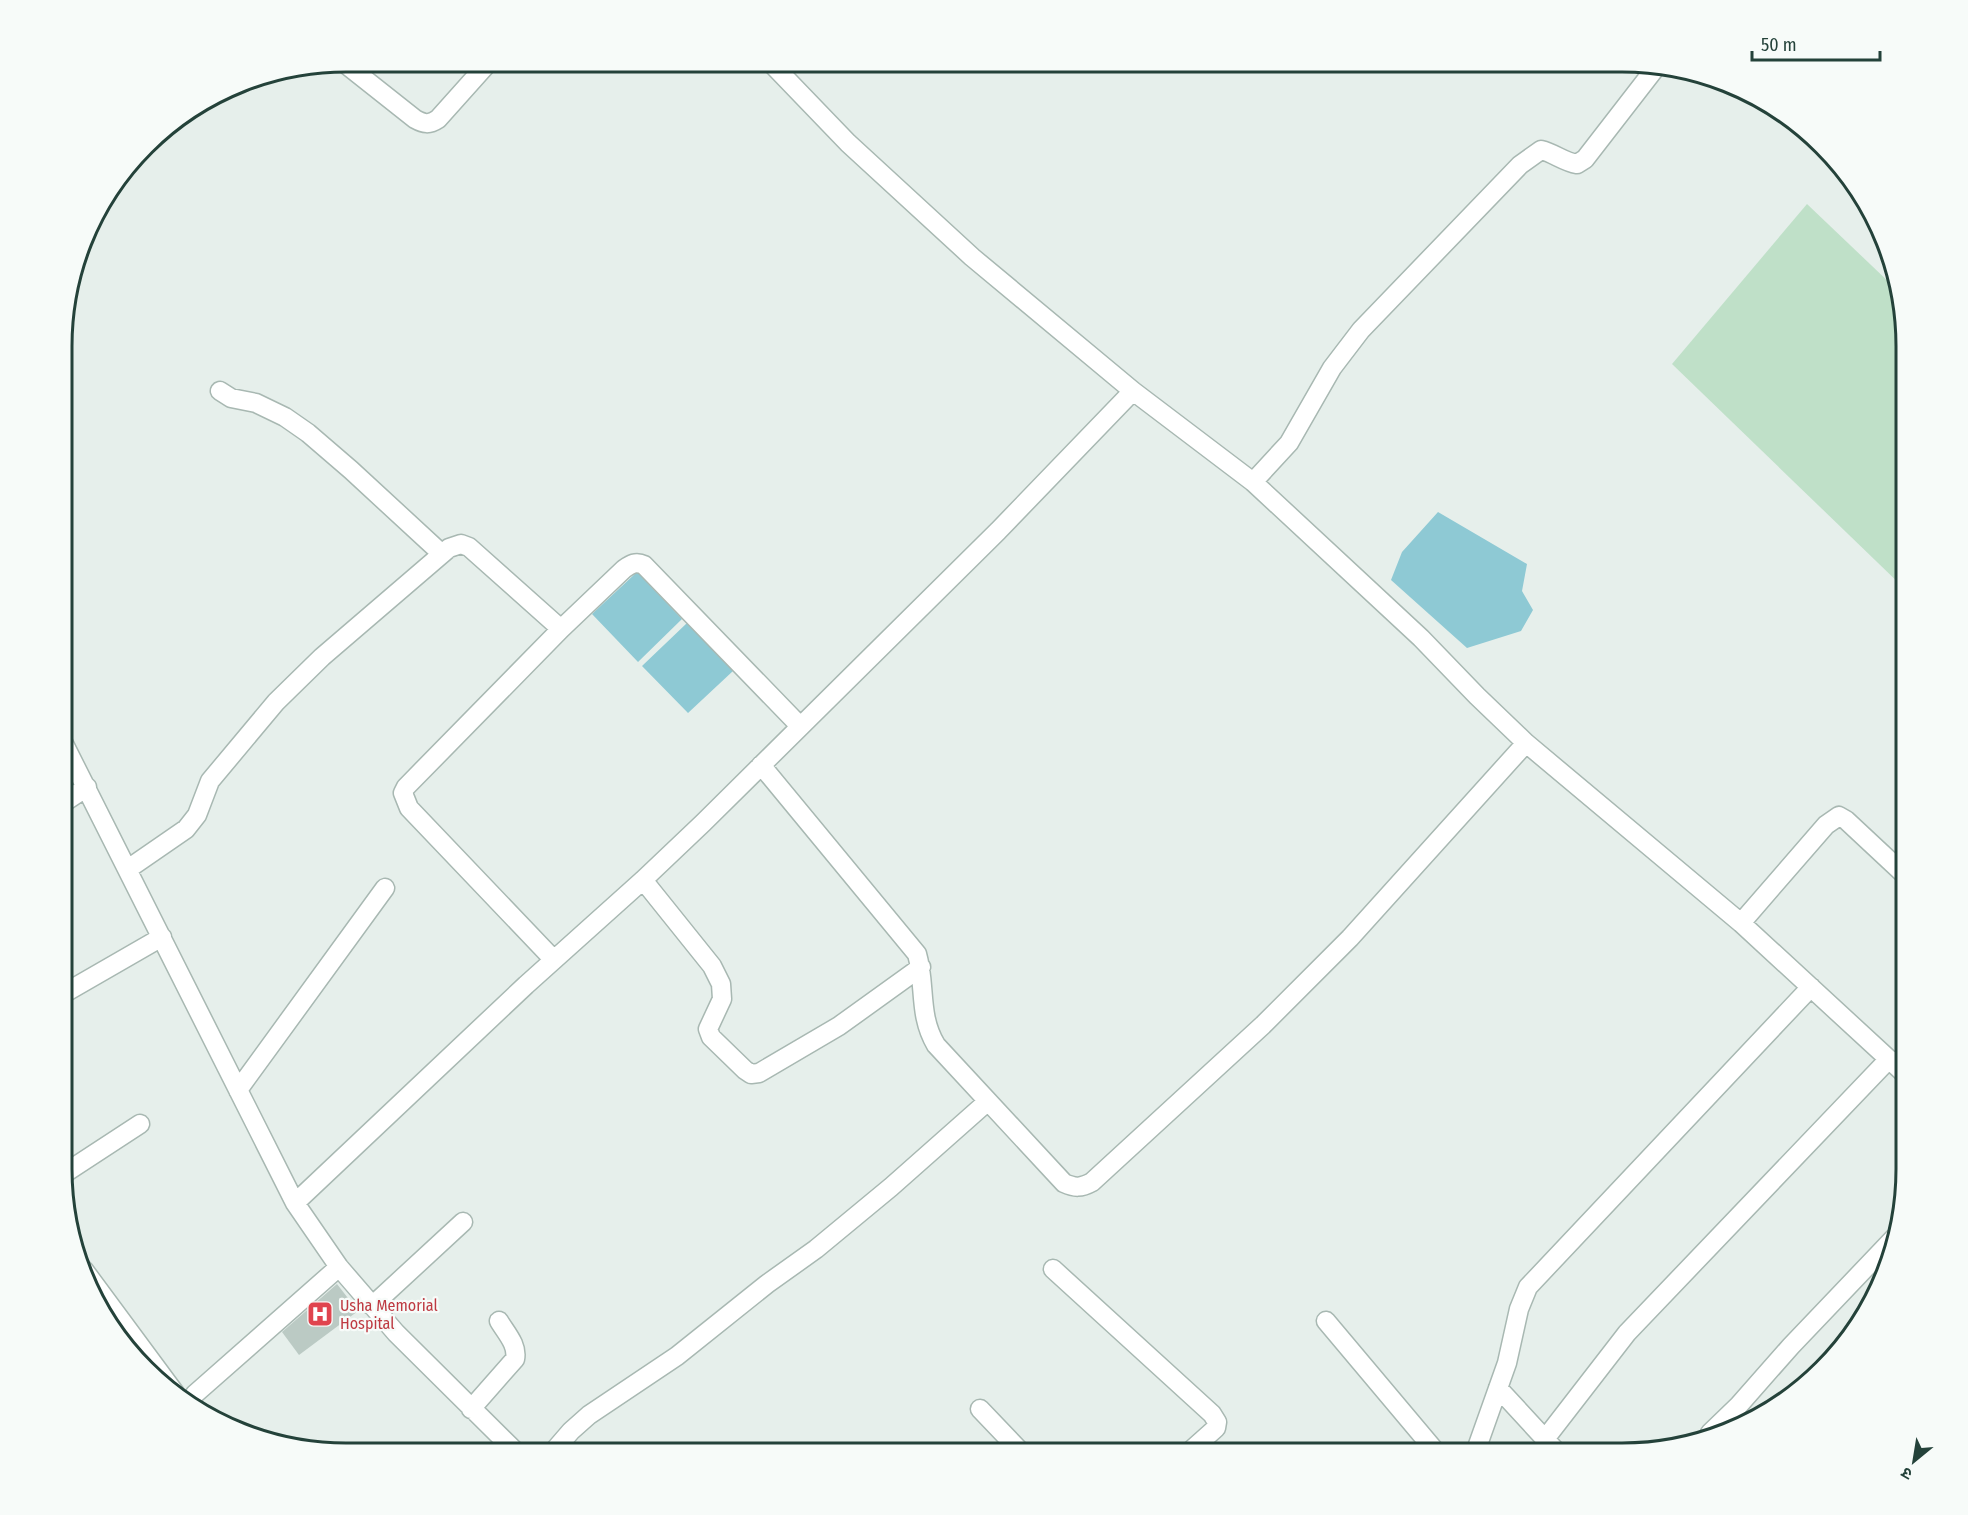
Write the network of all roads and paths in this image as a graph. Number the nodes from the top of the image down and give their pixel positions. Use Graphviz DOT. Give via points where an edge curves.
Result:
graph roads {
  1 [pos="356,72"];
  2 [pos="480,72"];
  3 [pos="780,72"];
  4 [pos="1651,74"];
  5 [pos="220,391"];
  6 [pos="1133,391"];
  7 [pos="1253,482"];
  8 [pos="442,554"];
  9 [pos="561,629"];
  10 [pos="800,726"];
  11 [pos="1526,743"];
  12 [pos="72,759"];
  13 [pos="761,765"];
  14 [pos="87,787"];
  15 [pos="72,797"];
  16 [pos="1896,867"];
  17 [pos="129,869"];
  18 [pos="643,880"];
  19 [pos="385,888"];
  20 [pos="1741,922"];
  21 [pos="162,937"];
  22 [pos="554,960"];
  23 [pos="921,966"];
  24 [pos="1811,987"];
  25 [pos="72,989"];
  26 [pos="1889,1059"];
  27 [pos="1896,1066"];
  28 [pos="238,1090"];
  29 [pos="987,1102"];
  30 [pos="140,1124"];
  31 [pos="72,1168"];
  32 [pos="295,1203"];
  33 [pos="463,1222"];
  34 [pos="1884,1248"];
  35 [pos="339,1267"];
  36 [pos="1053,1269"];
  37 [pos="372,1306"];
  38 [pos="499,1321"];
  39 [pos="1326,1321"];
  40 [pos="1498,1388"];
  41 [pos="193,1397"];
  42 [pos="471,1409"];
  43 [pos="980,1409"];
  44 [pos="1719,1425"];
  45 [pos="1545,1439"];
  46 [pos="502,1443"];
  47 [pos="561,1443"];
  48 [pos="1012,1443"];
  49 [pos="1199,1443"];
  50 [pos="1429,1443"];
  51 [pos="1479,1443"];
  52 [pos="1548,1443"];
  1 -- 2 [label="street" via="424,124 438,119"];
  3 -- 6 [label="street" via="848,143 972,257"];
  4 -- 7 [label="street" via="1585,159 1569,163 1541,150 1520,165 1361,330 1332,368 1289,443"];
  5 -- 8 [label="street" via="275,412 308,433"];
  6 -- 7 [label="street"];
  6 -- 10 [label="street"];
  7 -- 11 [label="street" via="1421,638"];
  8 -- 9 [label="street" via="456,545 469,547"];
  8 -- 17 [label="street" via="276,702 210,781 197,815 186,829"];
  9 -- 10 [label="street" via="624,569 639,562"];
  9 -- 22 [label="street" via="403,792 409,808"];
  10 -- 13 [label="street"];
  11 -- 20 [label="street"];
  11 -- 29 [label="street" via="1350,938 1263,1025 1092,1182 1082,1187 1064,1183"];
  12 -- 14 [label="street"];
  13 -- 18 [label="street"];
  13 -- 23 [label="street" via="899,931"];
  14 -- 15 [label="street"];
  14 -- 17 [label="street"];
  16 -- 20 [label="street" via="1839,816 1826,825"];
  17 -- 21 [label="street"];
  18 -- 22 [label="street"];
  18 -- 23 [label="street" via="712,966 721,984 722,999 708,1029 711,1037 751,1074 838,1026"];
  19 -- 28 [label="street"];
  20 -- 24 [label="street"];
  21 -- 25 [label="street"];
  21 -- 28 [label="street"];
  22 -- 32 [label="street"];
  23 -- 29 [label="street" via="929,1034"];
  24 -- 26 [label="street"];
  24 -- 40 [label="street" via="1528,1287"];
  26 -- 27 [label="street"];
  26 -- 45 [label="street" via="1634,1324"];
  28 -- 32 [label="street"];
  29 -- 47 [label="street" via="824,1242 677,1356 589,1415"];
  30 -- 31 [label="street"];
  32 -- 35 [label="street"];
  33 -- 37 [label="street"];
  34 -- 44 [label="street"];
  35 -- 37 [label="street"];
  35 -- 41 [label="street"];
  36 -- 49 [label="street" via="1212,1414 1216,1428"];
  37 -- 42 [label="street"];
  38 -- 42 [label="street" via="516,1352 515,1359"];
  39 -- 50 [label="street"];
  40 -- 45 [label="street"];
  40 -- 51 [label="street"];
  42 -- 46 [label="street"];
  43 -- 48 [label="street"];
  45 -- 52 [label="street"];
}
